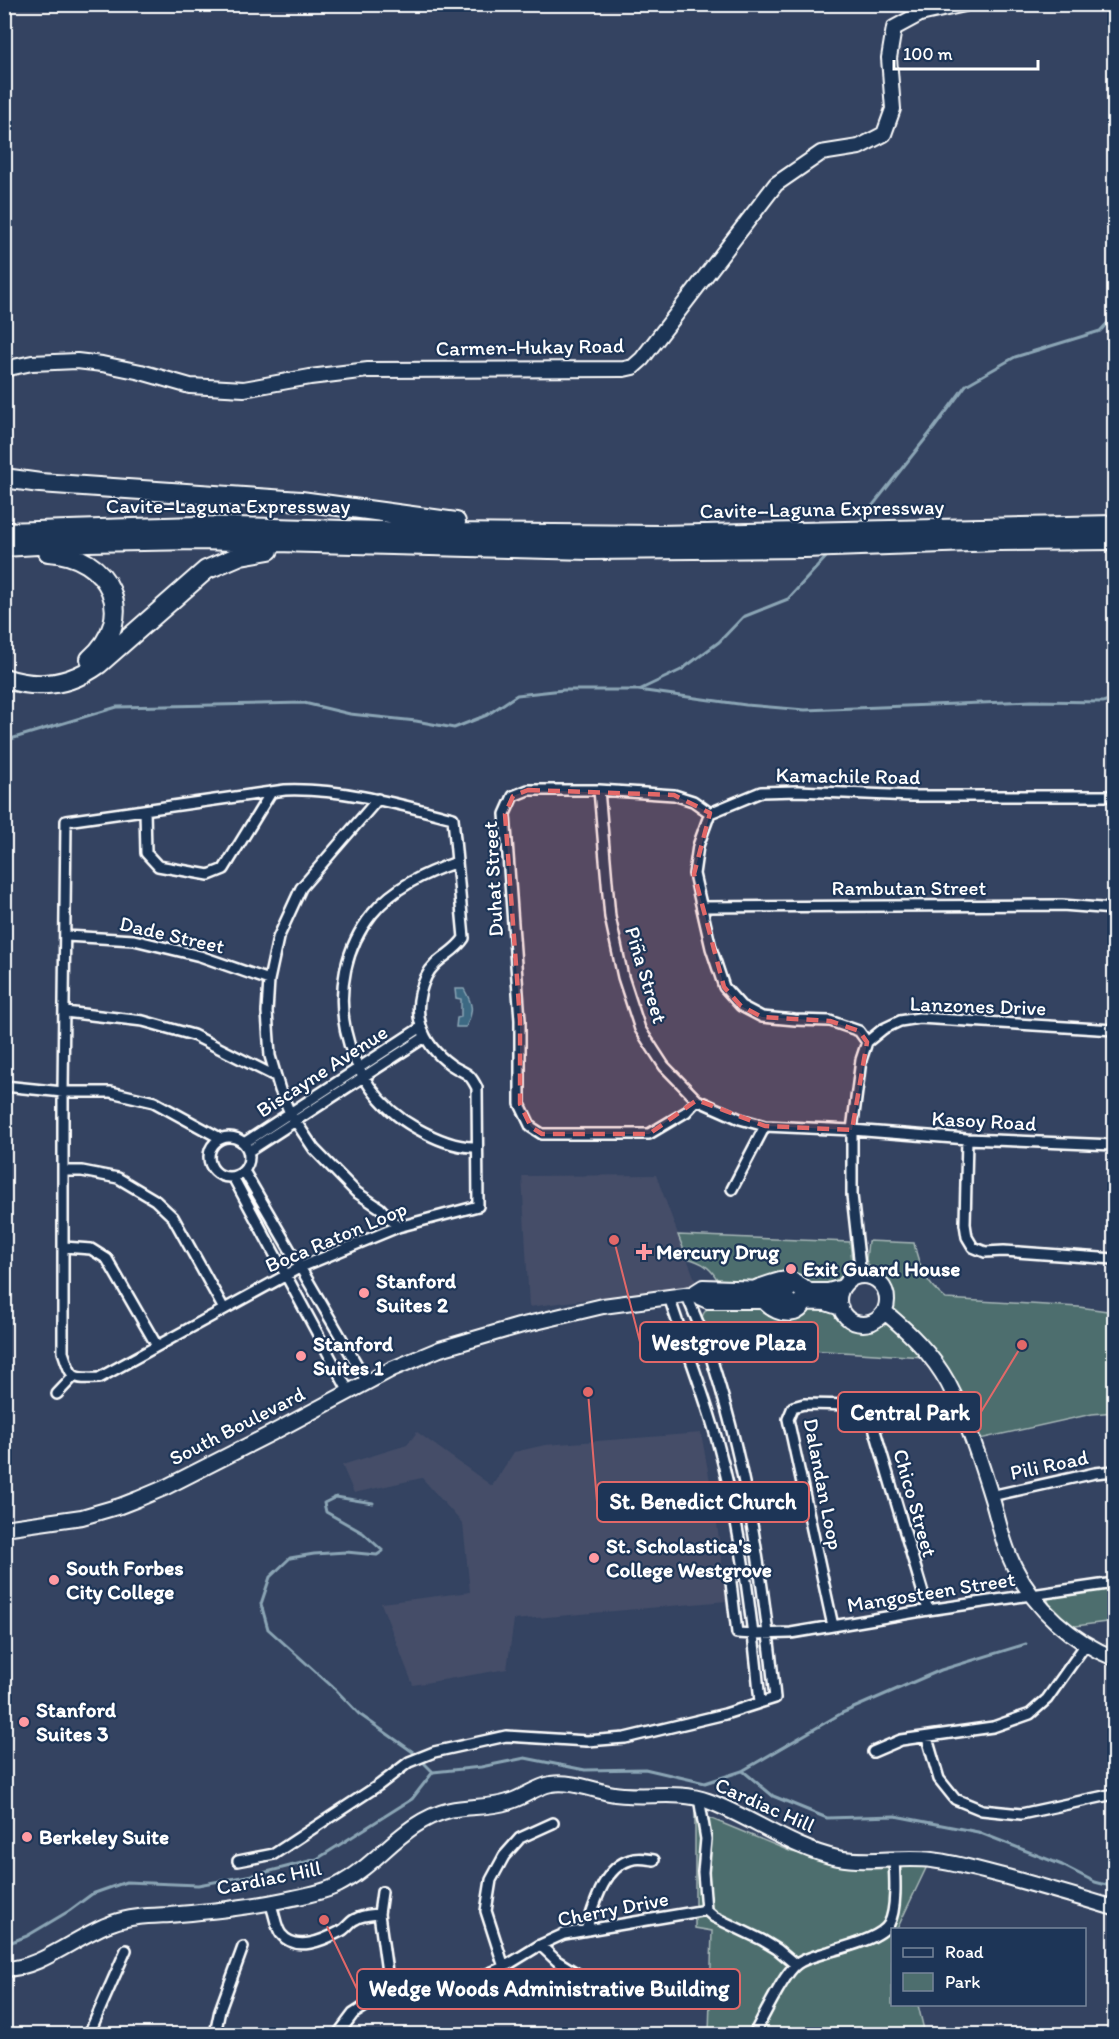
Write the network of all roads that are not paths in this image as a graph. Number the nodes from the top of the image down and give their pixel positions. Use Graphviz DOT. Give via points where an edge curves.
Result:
graph roads {
  1 [pos="965,4"];
  2 [pos="4,369"];
  3 [pos="4,478"];
  4 [pos="1114,525"];
  5 [pos="4,532"];
  6 [pos="1114,540"];
  7 [pos="530,542"];
  8 [pos="340,543"];
  9 [pos="4,548"];
  10 [pos="4,668"];
  11 [pos="4,678"];
  12 [pos="599,790"];
  13 [pos="270,794"];
  14 [pos="1114,796"];
  15 [pos="378,799"];
  16 [pos="145,810"];
  17 [pos="710,813"];
  18 [pos="457,862"];
  19 [pos="703,907"];
  20 [pos="1114,909"];
  21 [pos="66,936"];
  22 [pos="269,980"];
  23 [pos="65,1012"];
  24 [pos="1114,1030"];
  25 [pos="422,1032"];
  26 [pos="867,1042"];
  27 [pos="361,1073"];
  28 [pos="275,1076"];
  29 [pos="4,1086"];
  30 [pos="63,1092"];
  31 [pos="697,1100"];
  32 [pos="292,1117"];
  33 [pos="765,1126"];
  34 [pos="852,1130"];
  35 [pos="220,1138"];
  36 [pos="967,1139"];
  37 [pos="1114,1145"];
  38 [pos="246,1147"];
  39 [pos="476,1147"];
  40 [pos="64,1171"];
  41 [pos="244,1171"];
  42 [pos="233,1177"];
  43 [pos="732,1189"];
  44 [pos="398,1227"];
  45 [pos="64,1247"];
  46 [pos="1114,1259"];
  47 [pos="301,1267"];
  48 [pos="286,1275"];
  49 [pos="861,1276"];
  50 [pos="843,1287"];
  51 [pos="754,1288"];
  52 [pos="689,1294"];
  53 [pos="798,1296"];
  54 [pos="669,1297"];
  55 [pos="841,1308"];
  56 [pos="224,1309"];
  57 [pos="885,1312"];
  58 [pos="157,1346"];
  59 [pos="74,1376"];
  60 [pos="367,1382"];
  61 [pos="349,1392"];
  62 [pos="57,1394"];
  63 [pos="868,1407"];
  64 [pos="960,1407"];
  65 [pos="1114,1471"];
  66 [pos="991,1496"];
  67 [pos="4,1528"];
  68 [pos="760,1570"];
  69 [pos="744,1573"];
  70 [pos="1114,1583"];
  71 [pos="1031,1594"];
  72 [pos="928,1610"];
  73 [pos="833,1626"];
  74 [pos="754,1634"];
  75 [pos="769,1634"];
  76 [pos="1086,1644"];
  77 [pos="1114,1658"];
  78 [pos="760,1702"];
  79 [pos="927,1738"];
  80 [pos="873,1752"];
  81 [pos="1114,1794"];
  82 [pos="699,1798"];
  83 [pos="553,1823"];
  84 [pos="654,1860"];
  85 [pos="894,1860"];
  86 [pos="238,1861"];
  87 [pos="382,1893"];
  88 [pos="270,1903"];
  89 [pos="1114,1908"];
  90 [pos="706,1910"];
  91 [pos="379,1914"];
  92 [pos="891,1928"];
  93 [pos="586,1930"];
  94 [pos="540,1945"];
  95 [pos="243,1947"];
  96 [pos="126,1950"];
  97 [pos="796,1965"];
  98 [pos="504,1967"];
  99 [pos="4,1969"];
  100 [pos="681,1980"];
  101 [pos="390,1994"];
  102 [pos="89,2034"];
  103 [pos="215,2034"];
  104 [pos="338,2034"];
  105 [pos="754,2034"];
  1 -- 2 [label="street, Carmen-Hukay Road" via="920,14 894,28 889,58 892,109 884,134 859,147 821,153 776,184 633,367 368,370 244,389 190,386 141,372 77,361"];
  3 -- 7 [label="highway" via="301,501 484,525"];
  4 -- 7 [label="highway, Cavite–Laguna Expressway" via="660,535"];
  5 -- 7 [label="highway, Cavite–Laguna Expressway" via="197,526 374,529"];
  6 -- 7 [label="highway, Cavite–Laguna Expressway" via="805,548"];
  7 -- 8 [label="highway"];
  8 -- 9 [label="highway, Cavite–Laguna Expressway" via="152,540"];
  8 -- 11 [label="highway" via="253,552 217,564 194,579 99,664 69,681 37,685"];
  9 -- 10 [label="highway" via="64,553 82,559 104,576 115,613 102,648 79,667 53,676 24,675"];
  12 -- 17 [label="street, Duhat Street" via="674,795 693,801"];
  12 -- 31 [label="street, Piña Street" via="610,917 623,977 640,1029 664,1066"];
  12 -- 31 [label="street, Duhat Street" via="528,790 513,796 505,814 520,1017 520,1104 531,1127 543,1134 649,1134 686,1112"];
  13 -- 15 [label="street" via="305,790"];
  13 -- 16 [label="street"];
  13 -- 16 [label="street" via="224,869 209,875 158,866 146,853"];
  14 -- 17 [label="street, Kamachile Road" via="761,792"];
  15 -- 18 [label="street" via="453,818"];
  15 -- 22 [label="street" via="301,888 278,938"];
  16 -- 21 [label="street" via="66,821"];
  17 -- 19 [label="street" via="698,846 694,874"];
  18 -- 25 [label="street" via="464,938 427,974 419,994"];
  18 -- 27 [label="street" via="408,882 373,914 352,947 343,986 343,1023 353,1060"];
  19 -- 20 [label="street, Rambutan Street" via="1062,905"];
  19 -- 26 [label="street" via="724,987 741,1006 762,1017 830,1021 849,1026"];
  21 -- 22 [label="street, Dade Street" via="134,940 200,956"];
  21 -- 23 [label="street"];
  22 -- 28 [label="street" via="267,1012"];
  23 -- 28 [label="street" via="143,1021 193,1035"];
  23 -- 30 [label="street"];
  24 -- 26 [label="street, Lanzones Drive" via="919,1018 900,1021"];
  25 -- 27 [label="street, Biscayne Avenue"];
  25 -- 39 [label="street, Boca Raton Loop" via="435,1052 471,1075 477,1088"];
  26 -- 34 [label="street"];
  27 -- 32 [label="street, Biscayne Avenue"];
  27 -- 39 [label="street" via="373,1093 401,1120 435,1138"];
  28 -- 32 [label="street"];
  29 -- 30 [label="street"];
  30 -- 35 [label="street" via="111,1092 154,1102"];
  30 -- 40 [label="street"];
  31 -- 33 [label="street, Piña Street"];
  32 -- 38 [label="street, Biscayne Avenue"];
  32 -- 44 [label="street" via="314,1149"];
  33 -- 34 [label="street, Piña Street"];
  33 -- 43 [label="street"];
  34 -- 36 [label="street, Kasoy Road"];
  34 -- 49 [label="street" via="852,1195"];
  35 -- 38 [label="street" via="233,1137"];
  35 -- 42 [label="street" via="211,1147 209,1160 215,1172"];
  36 -- 37 [label="street, Kasoy Road"];
  36 -- 46 [label="street" via="964,1224 973,1247 985,1252"];
  38 -- 41 [label="street" via="250,1158"];
  39 -- 44 [label="street, Boca Raton Loop" via="478,1206"];
  40 -- 45 [label="street"];
  40 -- 56 [label="street" via="118,1178 155,1200 173,1217"];
  41 -- 42 [label="street"];
  41 -- 47 [label="street"];
  42 -- 48 [label="street"];
  44 -- 47 [label="street, Boca Raton Loop"];
  45 -- 58 [label="street" via="91,1249 107,1259"];
  45 -- 59 [label="street" via="63,1352"];
  47 -- 48 [label="street, Boca Raton Loop"];
  47 -- 60 [label="street"];
  48 -- 56 [label="street, Boca Raton Loop"];
  48 -- 61 [label="street"];
  49 -- 50 [label="street"];
  49 -- 57 [label="street" via="875,1279 885,1290"];
  50 -- 53 [label="street, South Boulevard"];
  50 -- 55 [label="street"];
  51 -- 52 [label="street, South Boulevard" via="703,1287"];
  51 -- 53 [label="street, South Boulevard"];
  51 -- 53 [label="street, South Boulevard" via="784,1278 799,1282"];
  52 -- 53 [label="street, South Boulevard" via="708,1301 762,1301 776,1312 791,1314 798,1311"];
  52 -- 54 [label="street, South Boulevard"];
  52 -- 68 [label="street" via="735,1440"];
  53 -- 55 [label="street, South Boulevard"];
  54 -- 60 [label="street, South Boulevard" via="603,1306 510,1329 419,1356"];
  54 -- 69 [label="street" via="718,1444"];
  55 -- 57 [label="street" via="851,1320 866,1324"];
  56 -- 58 [label="street, Boca Raton Loop"];
  57 -- 64 [label="street" via="930,1356"];
  58 -- 59 [label="street, Boca Raton Loop" via="99,1378"];
  59 -- 62 [label="street"];
  60 -- 61 [label="street, South Boulevard"];
  61 -- 67 [label="street, South Boulevard" via="164,1488 120,1506 82,1517"];
  63 -- 64 [label="street, Dalandan Loop"];
  63 -- 72 [label="street, Chico Street"];
  63 -- 73 [label="street, Dalandan Loop" via="804,1404 793,1407 788,1419"];
  64 -- 66 [label="street"];
  65 -- 66 [label="street, Pili Road"];
  66 -- 71 [label="street" via="1014,1568"];
  68 -- 69 [label="street"];
  68 -- 75 [label="street"];
  69 -- 74 [label="street"];
  69 -- 74 [label="street" via="730,1574 736,1633"];
  70 -- 71 [label="street, Mangosteen Street"];
  71 -- 72 [label="street, Mangosteen Street"];
  71 -- 76 [label="street" via="1047,1614"];
  72 -- 73 [label="street, Mangosteen Street"];
  73 -- 75 [label="street, Mangosteen Street"];
  74 -- 75 [label="street, Mangosteen Street"];
  74 -- 78 [label="street"];
  75 -- 78 [label="street" via="775,1698"];
  76 -- 77 [label="street"];
  76 -- 79 [label="street" via="1047,1699 1030,1714 993,1727"];
  78 -- 86 [label="street" via="625,1738 587,1741 506,1736 434,1752 409,1762 274,1854"];
  79 -- 80 [label="street" via="901,1740"];
  79 -- 81 [label="street" via="939,1779 955,1799 982,1810 1021,1814"];
  82 -- 85 [label="street, Cardiac Hill" via="815,1851 837,1857"];
  82 -- 88 [label="street, Cardiac Hill" via="610,1794 565,1783 541,1786 509,1802 450,1810 430,1817 412,1826 336,1886"];
  82 -- 90 [label="street" via="706,1839"];
  83 -- 98 [label="street" via="520,1838 504,1856 492,1880 486,1911"];
  84 -- 93 [label="street" via="628,1860 615,1868 597,1898"];
  85 -- 89 [label="street, Cardiac Hill" via="929,1859 961,1865"];
  85 -- 92 [label="street"];
  87 -- 91 [label="street"];
  88 -- 91 [label="street" via="278,1931 286,1940 300,1945 343,1930 356,1919"];
  88 -- 99 [label="street, Cardiac Hill" via="113,1922 31,1964"];
  90 -- 93 [label="street, Cherry Drive"];
  90 -- 97 [label="street" via="777,1949"];
  91 -- 101 [label="street"];
  92 -- 97 [label="street"];
  93 -- 94 [label="street, Cherry Drive" via="564,1934"];
  94 -- 98 [label="street, Cherry Drive"];
  94 -- 100 [label="street" via="581,1976 626,1988 652,1988"];
  95 -- 103 [label="street"];
  96 -- 102 [label="street"];
  97 -- 105 [label="street"];
  98 -- 101 [label="street, Cherry Drive" via="452,1989"];
  101 -- 104 [label="street, Cherry Drive" via="353,2014"];
}
